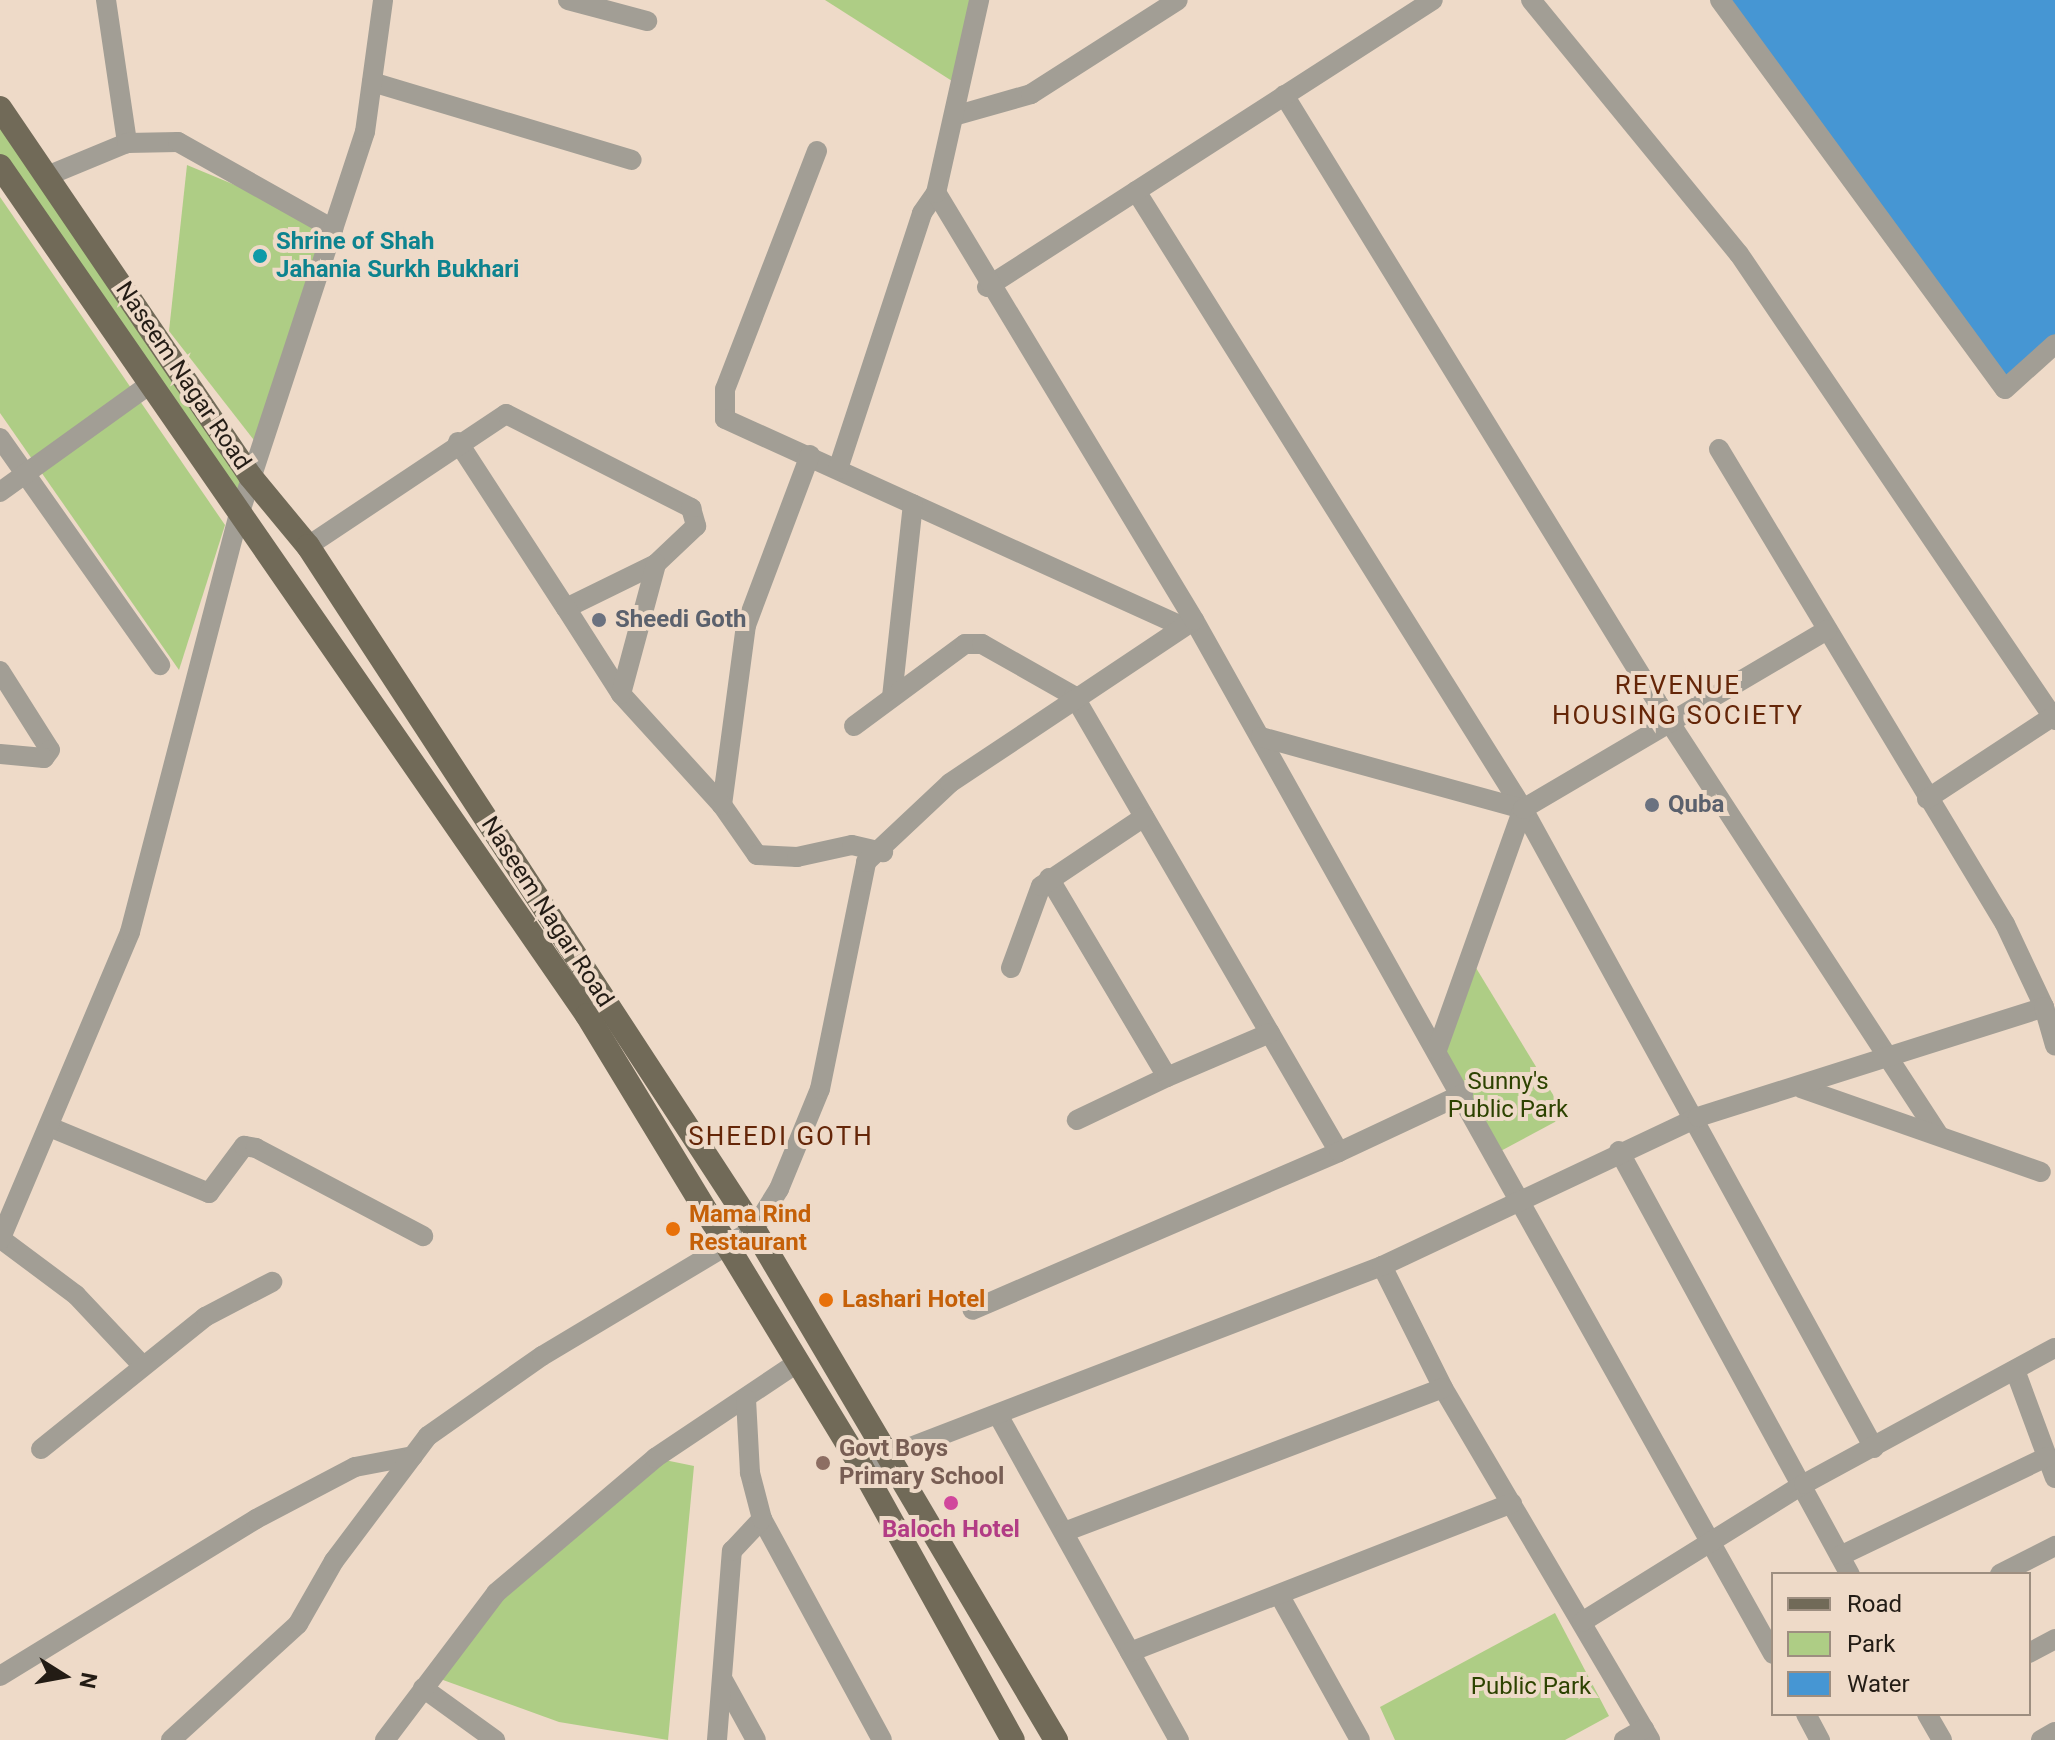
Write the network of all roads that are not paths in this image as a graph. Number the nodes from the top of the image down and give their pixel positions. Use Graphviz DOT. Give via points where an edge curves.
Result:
graph roads {
  1 [pos="106,0"];
  2 [pos="383,0"];
  3 [pos="568,0"];
  4 [pos="979,0"];
  5 [pos="1178,0"];
  6 [pos="1433,0"];
  7 [pos="1531,0"];
  8 [pos="1720,0"];
  9 [pos="647,21"];
  10 [pos="372,82"];
  11 [pos="1284,95"];
  12 [pos="0,108"];
  13 [pos="954,116"];
  14 [pos="127,143"];
  15 [pos="817,151"];
  16 [pos="30,153"];
  17 [pos="632,160"];
  18 [pos="0,167"];
  19 [pos="47,176"];
  20 [pos="1136,191"];
  21 [pos="936,193"];
  22 [pos="333,229"];
  23 [pos="987,287"];
  24 [pos="2055,344"];
  25 [pos="149,385"];
  26 [pos="0,438"];
  27 [pos="458,442"];
  28 [pos="1719,449"];
  29 [pos="810,455"];
  30 [pos="838,469"];
  31 [pos="24,476"];
  32 [pos="250,476"];
  33 [pos="0,492"];
  34 [pos="913,504"];
  35 [pos="239,515"];
  36 [pos="308,546"];
  37 [pos="656,564"];
  38 [pos="566,608"];
  39 [pos="1187,622"];
  40 [pos="1827,630"];
  41 [pos="160,665"];
  42 [pos="0,671"];
  43 [pos="621,694"];
  44 [pos="1074,696"];
  45 [pos="892,697"];
  46 [pos="2054,717"];
  47 [pos="854,726"];
  48 [pos="1672,726"];
  49 [pos="1261,737"];
  50 [pos="0,754"];
  51 [pos="1927,799"];
  52 [pos="722,805"];
  53 [pos="1523,809"];
  54 [pos="1144,817"];
  55 [pos="883,852"];
  56 [pos="1049,878"];
  57 [pos="1011,968"];
  58 [pos="2044,1007"];
  59 [pos="1270,1033"];
  60 [pos="2055,1045"];
  61 [pos="1437,1050"];
  62 [pos="1892,1060"];
  63 [pos="1167,1077"];
  64 [pos="1801,1088"];
  65 [pos="1463,1094"];
  66 [pos="1698,1117"];
  67 [pos="1077,1120"];
  68 [pos="52,1128"];
  69 [pos="1939,1135"];
  70 [pos="1619,1151"];
  71 [pos="1339,1152"];
  72 [pos="2041,1172"];
  73 [pos="1522,1202"];
  74 [pos="754,1229"];
  75 [pos="423,1236"];
  76 [pos="0,1240"];
  77 [pos="724,1246"];
  78 [pos="1382,1266"];
  79 [pos="272,1282"];
  80 [pos="973,1310"];
  81 [pos="2055,1348"];
  82 [pos="797,1363"];
  83 [pos="142,1365"];
  84 [pos="2015,1370"];
  85 [pos="1443,1388"];
  86 [pos="746,1399"];
  87 [pos="998,1415"];
  88 [pos="1874,1448"];
  89 [pos="41,1449"];
  90 [pos="891,1450"];
  91 [pos="413,1456"];
  92 [pos="2047,1457"];
  93 [pos="861,1466"];
  94 [pos="2055,1478"];
  95 [pos="1804,1484"];
  96 [pos="1512,1503"];
  97 [pos="762,1519"];
  98 [pos="1064,1532"];
  99 [pos="1710,1540"];
  100 [pos="2055,1546"];
  101 [pos="1845,1565"];
  102 [pos="2004,1572"];
  103 [pos="1281,1598"];
  104 [pos="1582,1622"];
  105 [pos="2055,1639"];
  106 [pos="1771,1650"];
  107 [pos="1130,1652"];
  108 [pos="2031,1652"];
  109 [pos="0,1676"];
  110 [pos="723,1680"];
  111 [pos="423,1688"];
  112 [pos="1807,1716"];
  113 [pos="1928,1716"];
  114 [pos="2055,1732"];
  115 [pos="1647,1735"];
  116 [pos="171,1740"];
  117 [pos="385,1740"];
  118 [pos="495,1740"];
  119 [pos="717,1740"];
  120 [pos="756,1740"];
  121 [pos="882,1740"];
  122 [pos="1013,1740"];
  123 [pos="1056,1740"];
  124 [pos="1179,1740"];
  125 [pos="1360,1740"];
  126 [pos="1624,1740"];
  127 [pos="1820,1740"];
  128 [pos="1942,1740"];
  129 [pos="2041,1740"];
  1 -- 14 [label="street" via="104,22"];
  2 -- 10 [label="street"];
  3 -- 9 [label="street"];
  4 -- 13 [label="street"];
  5 -- 13 [label="street" via="1031,94"];
  6 -- 11 [label="street"];
  7 -- 46 [label="street" via="1739,254"];
  8 -- 24 [label="street" via="2005,389"];
  10 -- 17 [label="street"];
  10 -- 22 [label="street" via="365,132"];
  11 -- 20 [label="street"];
  11 -- 48 [label="street"];
  12 -- 16 [label="main road, Naseem Nagar Road"];
  13 -- 21 [label="street"];
  14 -- 19 [label="street"];
  14 -- 22 [label="street" via="178,142"];
  15 -- 29 [label="street" via="721,409 725,419"];
  16 -- 18 [label="street"];
  16 -- 19 [label="main road, Naseem Nagar Road"];
  18 -- 25 [label="main road, Naseem Nagar Road"];
  19 -- 32 [label="main road, Naseem Nagar Road"];
  20 -- 23 [label="street"];
  20 -- 53 [label="street"];
  21 -- 23 [label="street"];
  21 -- 30 [label="street" via="922,213"];
  22 -- 32 [label="street"];
  23 -- 39 [label="street"];
  25 -- 31 [label="street"];
  25 -- 35 [label="main road, Naseem Nagar Road"];
  26 -- 31 [label="street"];
  27 -- 36 [label="street"];
  27 -- 37 [label="street" via="498,416 518,415 691,508 696,526"];
  27 -- 38 [label="street"];
  28 -- 40 [label="street"];
  29 -- 30 [label="street"];
  29 -- 52 [label="street" via="746,625"];
  30 -- 34 [label="street"];
  31 -- 33 [label="street"];
  31 -- 41 [label="street"];
  32 -- 35 [label="street"];
  32 -- 36 [label="main road, Naseem Nagar Road"];
  34 -- 39 [label="street"];
  34 -- 45 [label="street"];
  35 -- 68 [label="street" via="130,932"];
  35 -- 77 [label="main road, Naseem Nagar Road" via="587,1015"];
  36 -- 74 [label="main road, Naseem Nagar Road"];
  37 -- 38 [label="street"];
  37 -- 43 [label="street"];
  38 -- 43 [label="street"];
  39 -- 44 [label="street"];
  39 -- 49 [label="street"];
  40 -- 48 [label="street"];
  40 -- 51 [label="street"];
  42 -- 50 [label="street" via="50,750 44,758"];
  43 -- 52 [label="street"];
  44 -- 45 [label="street" via="982,644 965,644"];
  44 -- 54 [label="street"];
  44 -- 55 [label="street" via="950,783"];
  45 -- 47 [label="street"];
  46 -- 51 [label="street"];
  48 -- 53 [label="street"];
  48 -- 62 [label="street"];
  49 -- 53 [label="street"];
  49 -- 61 [label="street"];
  51 -- 58 [label="street" via="2005,924"];
  52 -- 55 [label="street" via="757,855 797,857 852,845"];
  53 -- 61 [label="street"];
  53 -- 66 [label="street"];
  54 -- 56 [label="street"];
  54 -- 59 [label="street"];
  55 -- 74 [label="street" via="866,862 820,1089 779,1189"];
  56 -- 57 [label="street"];
  56 -- 63 [label="street"];
  58 -- 60 [label="street"];
  58 -- 62 [label="street"];
  59 -- 63 [label="street"];
  59 -- 71 [label="street"];
  61 -- 65 [label="street"];
  62 -- 64 [label="street"];
  62 -- 69 [label="street"];
  63 -- 67 [label="street"];
  64 -- 66 [label="street"];
  64 -- 69 [label="street"];
  65 -- 71 [label="street"];
  65 -- 73 [label="street"];
  66 -- 70 [label="street"];
  66 -- 88 [label="street"];
  68 -- 75 [label="street" via="209,1193 244,1146 256,1148"];
  68 -- 76 [label="street"];
  69 -- 72 [label="street"];
  70 -- 73 [label="street"];
  70 -- 95 [label="street"];
  71 -- 80 [label="street"];
  73 -- 78 [label="street"];
  73 -- 99 [label="street"];
  74 -- 77 [label="street"];
  74 -- 90 [label="main road, Naseem Nagar Road"];
  76 -- 83 [label="street" via="76,1295"];
  77 -- 82 [label="main road, Naseem Nagar Road"];
  77 -- 91 [label="street" via="542,1356 428,1436"];
  78 -- 85 [label="street"];
  78 -- 87 [label="street"];
  79 -- 83 [label="street" via="205,1317"];
  81 -- 84 [label="street"];
  82 -- 86 [label="street"];
  82 -- 93 [label="main road, Naseem Nagar Road"];
  83 -- 89 [label="street"];
  84 -- 88 [label="street"];
  84 -- 92 [label="street"];
  85 -- 96 [label="street"];
  85 -- 98 [label="street"];
  86 -- 97 [label="street" via="750,1473"];
  86 -- 111 [label="street" via="655,1458 496,1593"];
  87 -- 90 [label="street"];
  87 -- 98 [label="street"];
  88 -- 95 [label="street"];
  90 -- 93 [label="street"];
  90 -- 123 [label="main road, Naseem Nagar Road"];
  91 -- 109 [label="street" via="355,1467 256,1519"];
  91 -- 116 [label="street" via="298,1624"];
  92 -- 94 [label="street"];
  92 -- 101 [label="street"];
  93 -- 122 [label="main road, Naseem Nagar Road"];
  95 -- 99 [label="street"];
  95 -- 101 [label="street"];
  96 -- 103 [label="street"];
  96 -- 104 [label="street"];
  97 -- 110 [label="street" via="732,1551"];
  97 -- 121 [label="street"];
  98 -- 107 [label="street"];
  99 -- 104 [label="street"];
  99 -- 106 [label="street"];
  100 -- 102 [label="street"];
  103 -- 107 [label="street"];
  103 -- 125 [label="street"];
  104 -- 115 [label="street"];
  105 -- 108 [label="street"];
  107 -- 124 [label="street"];
  110 -- 119 [label="street"];
  110 -- 120 [label="street"];
  111 -- 117 [label="street"];
  111 -- 118 [label="street"];
  112 -- 127 [label="street"];
  113 -- 128 [label="street"];
  114 -- 129 [label="street"];
  115 -- 126 [label="street"];
}
